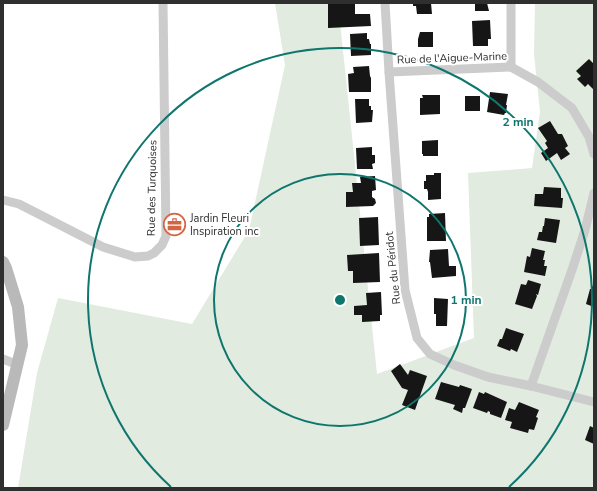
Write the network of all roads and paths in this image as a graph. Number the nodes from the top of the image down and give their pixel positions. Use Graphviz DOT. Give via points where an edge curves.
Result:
graph roads {
  1 [pos="163,3"];
  2 [pos="385,3"];
  3 [pos="511,3"];
  4 [pos="511,67"];
  5 [pos="389,72"];
  6 [pos="594,154"];
  7 [pos="594,192"];
  8 [pos="3,200"];
  9 [pos="3,262"];
  10 [pos="3,359"];
  11 [pos="18,365"];
  12 [pos="531,386"];
  13 [pos="594,402"];
  14 [pos="3,425"];
  1 -- 8 [label="street, Rue des Turquoises" via="166,236 162,246 148,256 135,257 103,247 19,204"];
  2 -- 5 [label="street, Rue du Péridot"];
  3 -- 4 [label="street"];
  4 -- 5 [label="street, Rue de l'Aigue-Marine"];
  4 -- 6 [label="street, Rue de l'Aigue-Marine" via="538,82 572,108 590,137"];
  5 -- 12 [label="street, Rue du Péridot" via="405,290 416,338 430,354 454,365 488,377"];
  7 -- 12 [label="street" via="573,267"];
  9 -- 11 [label="street" via="18,307 22,345"];
  10 -- 11 [label="street"];
  11 -- 14 [label="street"];
  12 -- 13 [label="street, Rue du Péridot"];
}
